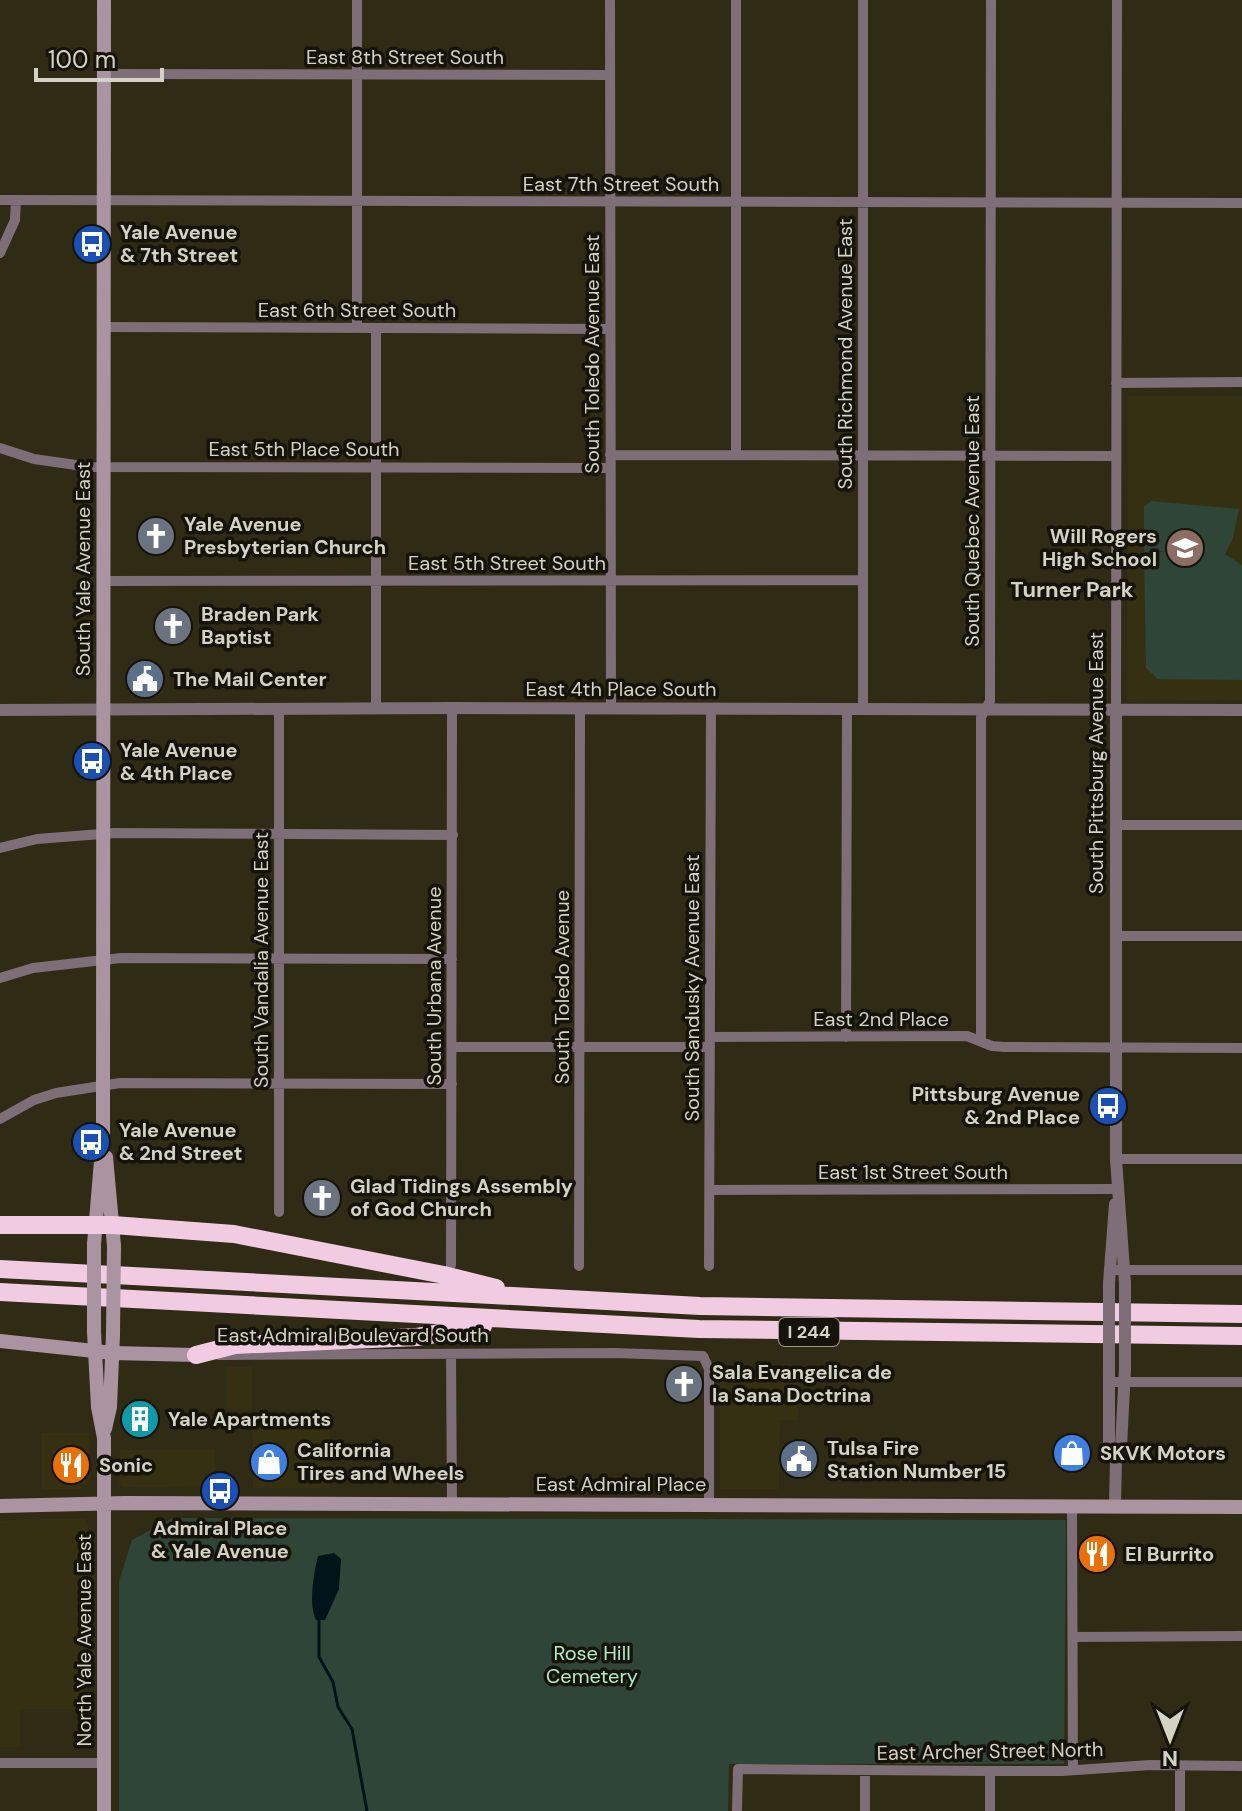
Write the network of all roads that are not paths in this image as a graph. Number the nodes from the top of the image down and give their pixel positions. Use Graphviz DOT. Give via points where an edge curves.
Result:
graph roads {
  1 [pos="104,0"];
  2 [pos="357,0"];
  3 [pos="610,0"];
  4 [pos="736,0"];
  5 [pos="863,0"];
  6 [pos="991,0"];
  7 [pos="1117,0"];
  8 [pos="103,74"];
  9 [pos="357,75"];
  10 [pos="610,75"];
  11 [pos="0,200"];
  12 [pos="16,200"];
  13 [pos="357,201"];
  14 [pos="104,202"];
  15 [pos="610,202"];
  16 [pos="736,202"];
  17 [pos="863,202"];
  18 [pos="990,202"];
  19 [pos="1117,203"];
  20 [pos="1242,203"];
  21 [pos="0,253"];
  22 [pos="103,327"];
  23 [pos="357,328"];
  24 [pos="376,328"];
  25 [pos="610,329"];
  26 [pos="1242,382"];
  27 [pos="1116,383"];
  28 [pos="0,448"];
  29 [pos="610,455"];
  30 [pos="736,455"];
  31 [pos="863,455"];
  32 [pos="991,456"];
  33 [pos="1116,456"];
  34 [pos="103,467"];
  35 [pos="376,467"];
  36 [pos="610,468"];
  37 [pos="863,580"];
  38 [pos="103,581"];
  39 [pos="610,581"];
  40 [pos="376,582"];
  41 [pos="279,708"];
  42 [pos="376,708"];
  43 [pos="452,708"];
  44 [pos="580,708"];
  45 [pos="611,708"];
  46 [pos="103,709"];
  47 [pos="711,709"];
  48 [pos="847,709"];
  49 [pos="863,709"];
  50 [pos="985,709"];
  51 [pos="0,710"];
  52 [pos="1116,710"];
  53 [pos="1242,710"];
  54 [pos="1116,825"];
  55 [pos="1242,825"];
  56 [pos="279,833"];
  57 [pos="103,835"];
  58 [pos="453,835"];
  59 [pos="0,848"];
  60 [pos="1116,936"];
  61 [pos="1242,936"];
  62 [pos="279,959"];
  63 [pos="452,959"];
  64 [pos="103,961"];
  65 [pos="0,978"];
  66 [pos="846,1037"];
  67 [pos="981,1041"];
  68 [pos="710,1042"];
  69 [pos="452,1047"];
  70 [pos="580,1047"];
  71 [pos="1117,1047"];
  72 [pos="1242,1048"];
  73 [pos="278,1083"];
  74 [pos="452,1084"];
  75 [pos="103,1086"];
  76 [pos="0,1119"];
  77 [pos="103,1137"];
  78 [pos="1116,1159"];
  79 [pos="1242,1159"];
  80 [pos="1117,1189"];
  81 [pos="710,1190"];
  82 [pos="279,1212"];
  83 [pos="0,1225"];
  84 [pos="94,1225"];
  85 [pos="113,1225"];
  86 [pos="451,1265"];
  87 [pos="579,1266"];
  88 [pos="709,1266"];
  89 [pos="0,1269"];
  90 [pos="1242,1270"];
  91 [pos="1109,1276"];
  92 [pos="1124,1277"];
  93 [pos="0,1292"];
  94 [pos="537,1298"];
  95 [pos="1242,1314"];
  96 [pos="520,1320"];
  97 [pos="1242,1336"];
  98 [pos="0,1341"];
  99 [pos="95,1351"];
  100 [pos="113,1353"];
  101 [pos="196,1355"];
  102 [pos="451,1355"];
  103 [pos="1109,1376"];
  104 [pos="1125,1376"];
  105 [pos="1242,1382"];
  106 [pos="104,1438"];
  107 [pos="1116,1460"];
  108 [pos="104,1469"];
  109 [pos="104,1504"];
  110 [pos="452,1504"];
  111 [pos="709,1505"];
  112 [pos="1072,1505"];
  113 [pos="1115,1505"];
  114 [pos="0,1506"];
  115 [pos="1242,1507"];
  116 [pos="1242,1636"];
  117 [pos="1073,1637"];
  118 [pos="0,1763"];
  119 [pos="105,1763"];
  120 [pos="1180,1766"];
  121 [pos="1242,1766"];
  122 [pos="865,1770"];
  123 [pos="1073,1770"];
  124 [pos="990,1771"];
  125 [pos="104,1811"];
  126 [pos="737,1811"];
  127 [pos="865,1811"];
  128 [pos="990,1811"];
  129 [pos="1180,1811"];
  1 -- 8 [label="main road, South Yale Avenue East"];
  2 -- 9 [label="street"];
  3 -- 10 [label="street, South Toledo Avenue East"];
  4 -- 16 [label="street"];
  5 -- 17 [label="street, South Richmond Avenue East"];
  6 -- 18 [label="street, South Quebec Avenue East"];
  7 -- 19 [label="street, South Pittsburg Avenue East"];
  8 -- 9 [label="street, East 8th Street South"];
  8 -- 14 [label="main road, South Yale Avenue East"];
  9 -- 10 [label="street, East 8th Street South"];
  9 -- 13 [label="street"];
  10 -- 15 [label="street, South Toledo Avenue East"];
  11 -- 12 [label="street, East 7th Street South"];
  12 -- 14 [label="street, East 7th Street South"];
  12 -- 21 [label="street" via="15,220"];
  13 -- 14 [label="street, East 7th Street South"];
  13 -- 15 [label="street, East 7th Street South"];
  13 -- 23 [label="street"];
  14 -- 22 [label="main road, South Yale Avenue East"];
  15 -- 16 [label="street, East 7th Street South"];
  15 -- 25 [label="street, South Toledo Avenue East"];
  16 -- 17 [label="street, East 7th Street South"];
  16 -- 30 [label="street"];
  17 -- 18 [label="street, East 7th Street South"];
  17 -- 31 [label="street, South Richmond Avenue East"];
  18 -- 19 [label="street, East 7th Street South"];
  18 -- 32 [label="street, South Quebec Avenue East"];
  19 -- 20 [label="street, East 7th Street South"];
  19 -- 27 [label="street, South Pittsburg Avenue East"];
  22 -- 23 [label="street, East 6th Street South"];
  22 -- 34 [label="main road, South Yale Avenue East"];
  23 -- 24 [label="street, East 6th Street South"];
  24 -- 25 [label="street, East 6th Street South"];
  24 -- 35 [label="street"];
  25 -- 29 [label="street, South Toledo Avenue East"];
  26 -- 27 [label="street"];
  27 -- 33 [label="street, South Pittsburg Avenue East"];
  28 -- 34 [label="street, East 5th Place South" via="63,465"];
  29 -- 30 [label="street"];
  29 -- 36 [label="street, South Toledo Avenue East"];
  30 -- 31 [label="street"];
  31 -- 32 [label="street"];
  31 -- 37 [label="street, South Richmond Avenue East"];
  32 -- 33 [label="street"];
  32 -- 50 [label="street, South Quebec Avenue East" via="990,701"];
  33 -- 52 [label="street, South Pittsburg Avenue East"];
  34 -- 35 [label="street, East 5th Place South"];
  34 -- 38 [label="main road, South Yale Avenue East"];
  35 -- 36 [label="street, East 5th Place South"];
  35 -- 40 [label="street"];
  36 -- 39 [label="street, South Toledo Avenue East"];
  37 -- 39 [label="street, East 5th Street South"];
  37 -- 49 [label="street, South Richmond Avenue East"];
  38 -- 40 [label="street, East 5th Street South"];
  38 -- 46 [label="main road, South Yale Avenue East"];
  39 -- 40 [label="street, East 5th Street South"];
  39 -- 45 [label="street, South Toledo Avenue East"];
  40 -- 42 [label="street"];
  41 -- 42 [label="street, East 4th Place South"];
  41 -- 46 [label="street, East 4th Place South"];
  41 -- 56 [label="street, South Vandalia Avenue East"];
  42 -- 43 [label="street, East 4th Place South"];
  43 -- 44 [label="street, East 4th Place South"];
  43 -- 58 [label="street, South Urbana Avenue"];
  44 -- 45 [label="street, East 4th Place South"];
  44 -- 70 [label="street, South Toledo Avenue"];
  45 -- 47 [label="street, East 4th Place South"];
  46 -- 51 [label="street, East 4th Place South"];
  46 -- 57 [label="main road, South Yale Avenue East"];
  47 -- 48 [label="street, East 4th Place South"];
  47 -- 68 [label="street, South Sandusky Avenue East"];
  48 -- 49 [label="street, East 4th Place South"];
  48 -- 66 [label="street"];
  49 -- 50 [label="street, East 4th Place South"];
  50 -- 52 [label="street, East 4th Place South"];
  50 -- 67 [label="street, South Quebec Avenue East"];
  52 -- 53 [label="street, East 4th Place South"];
  52 -- 54 [label="street, South Pittsburg Avenue East"];
  54 -- 55 [label="street"];
  54 -- 60 [label="street, South Pittsburg Avenue East"];
  56 -- 57 [label="street"];
  56 -- 58 [label="street"];
  56 -- 62 [label="street, South Vandalia Avenue East"];
  57 -- 59 [label="street" via="37,839"];
  57 -- 64 [label="main road, South Yale Avenue East"];
  58 -- 63 [label="street, South Urbana Avenue"];
  60 -- 61 [label="street"];
  60 -- 71 [label="street, South Pittsburg Avenue East"];
  62 -- 63 [label="street"];
  62 -- 64 [label="street"];
  62 -- 73 [label="street, South Vandalia Avenue East"];
  63 -- 69 [label="street, South Urbana Avenue"];
  64 -- 65 [label="street" via="33,968"];
  64 -- 75 [label="main road, South Yale Avenue East"];
  66 -- 67 [label="street, East 2nd Place" via="967,1036"];
  66 -- 68 [label="street, East 2nd Place"];
  67 -- 71 [label="street, East 2nd Place" via="1004,1047"];
  68 -- 70 [label="street, East 2nd Place"];
  68 -- 81 [label="street, South Sandusky Avenue East"];
  69 -- 70 [label="street, East 2nd Place"];
  69 -- 74 [label="street, South Urbana Avenue"];
  70 -- 87 [label="street, South Toledo Avenue"];
  71 -- 72 [label="street, East 2nd Place"];
  71 -- 78 [label="street, South Pittsburg Avenue East"];
  73 -- 74 [label="street"];
  73 -- 75 [label="street"];
  73 -- 82 [label="street, South Vandalia Avenue East"];
  74 -- 86 [label="street, South Urbana Avenue"];
  75 -- 76 [label="street" via="34,1100"];
  75 -- 77 [label="main road, South Yale Avenue East"];
  77 -- 84 [label="main road, South Yale Avenue East"];
  77 -- 85 [label="main road, South Yale Avenue East"];
  78 -- 79 [label="street"];
  78 -- 80 [label="street, South Pittsburg Avenue East"];
  80 -- 81 [label="street, East 1st Street South"];
  80 -- 91 [label="street, South Pittsburg Avenue East"];
  80 -- 92 [label="street, South Pittsburg Avenue East"];
  81 -- 88 [label="street, South Sandusky Avenue East"];
  83 -- 84 [label="highway"];
  84 -- 85 [label="highway"];
  84 -- 99 [label="main road, South Yale Avenue East, bridge"];
  85 -- 94 [label="highway" via="234,1234"];
  85 -- 100 [label="main road, South Yale Avenue East, bridge"];
  89 -- 94 [label="highway, I 244"];
  90 -- 92 [label="street"];
  91 -- 92 [label="street"];
  91 -- 103 [label="street, South Pittsburg Avenue East, bridge"];
  92 -- 104 [label="street, South Pittsburg Avenue East, bridge"];
  93 -- 96 [label="highway, I 244"];
  94 -- 95 [label="highway, I 244" via="821,1309"];
  96 -- 97 [label="highway, I 244" via="845,1333"];
  96 -- 101 [label="highway" via="417,1337 235,1345"];
  98 -- 99 [label="main road, East Admiral Boulevard South"];
  99 -- 100 [label="main road, East Admiral Boulevard South"];
  99 -- 106 [label="main road, South Yale Avenue East"];
  100 -- 101 [label="main road, East Admiral Boulevard South"];
  100 -- 106 [label="main road, South Yale Avenue East"];
  101 -- 102 [label="street, East Admiral Boulevard South"];
  102 -- 110 [label="street"];
  102 -- 111 [label="street, East Admiral Boulevard South" via="614,1353 706,1359"];
  103 -- 104 [label="street"];
  103 -- 107 [label="street, South Pittsburg Avenue East" via="1109,1446"];
  104 -- 105 [label="street"];
  104 -- 107 [label="street, South Pittsburg Avenue East"];
  106 -- 108 [label="main road, South Yale Avenue East"];
  107 -- 113 [label="street, South Pittsburg Avenue East"];
  108 -- 109 [label="main road, North Yale Avenue East"];
  109 -- 110 [label="main road, East Admiral Place"];
  109 -- 114 [label="main road, East Admiral Place"];
  109 -- 119 [label="main road, North Yale Avenue East"];
  110 -- 111 [label="main road, East Admiral Place"];
  111 -- 112 [label="main road, East Admiral Place"];
  112 -- 113 [label="main road, East Admiral Place"];
  112 -- 117 [label="street"];
  113 -- 115 [label="main road, East Admiral Place"];
  116 -- 117 [label="street"];
  117 -- 123 [label="street"];
  118 -- 119 [label="street"];
  119 -- 125 [label="main road, North Yale Avenue East"];
  120 -- 121 [label="street, East Archer Street North"];
  120 -- 123 [label="street, East Archer Street North"];
  120 -- 129 [label="street"];
  122 -- 124 [label="street, East Archer Street North"];
  122 -- 126 [label="street, East Archer Street North" via="738,1769"];
  122 -- 127 [label="street"];
  123 -- 124 [label="street, East Archer Street North"];
  124 -- 128 [label="street"];
}
